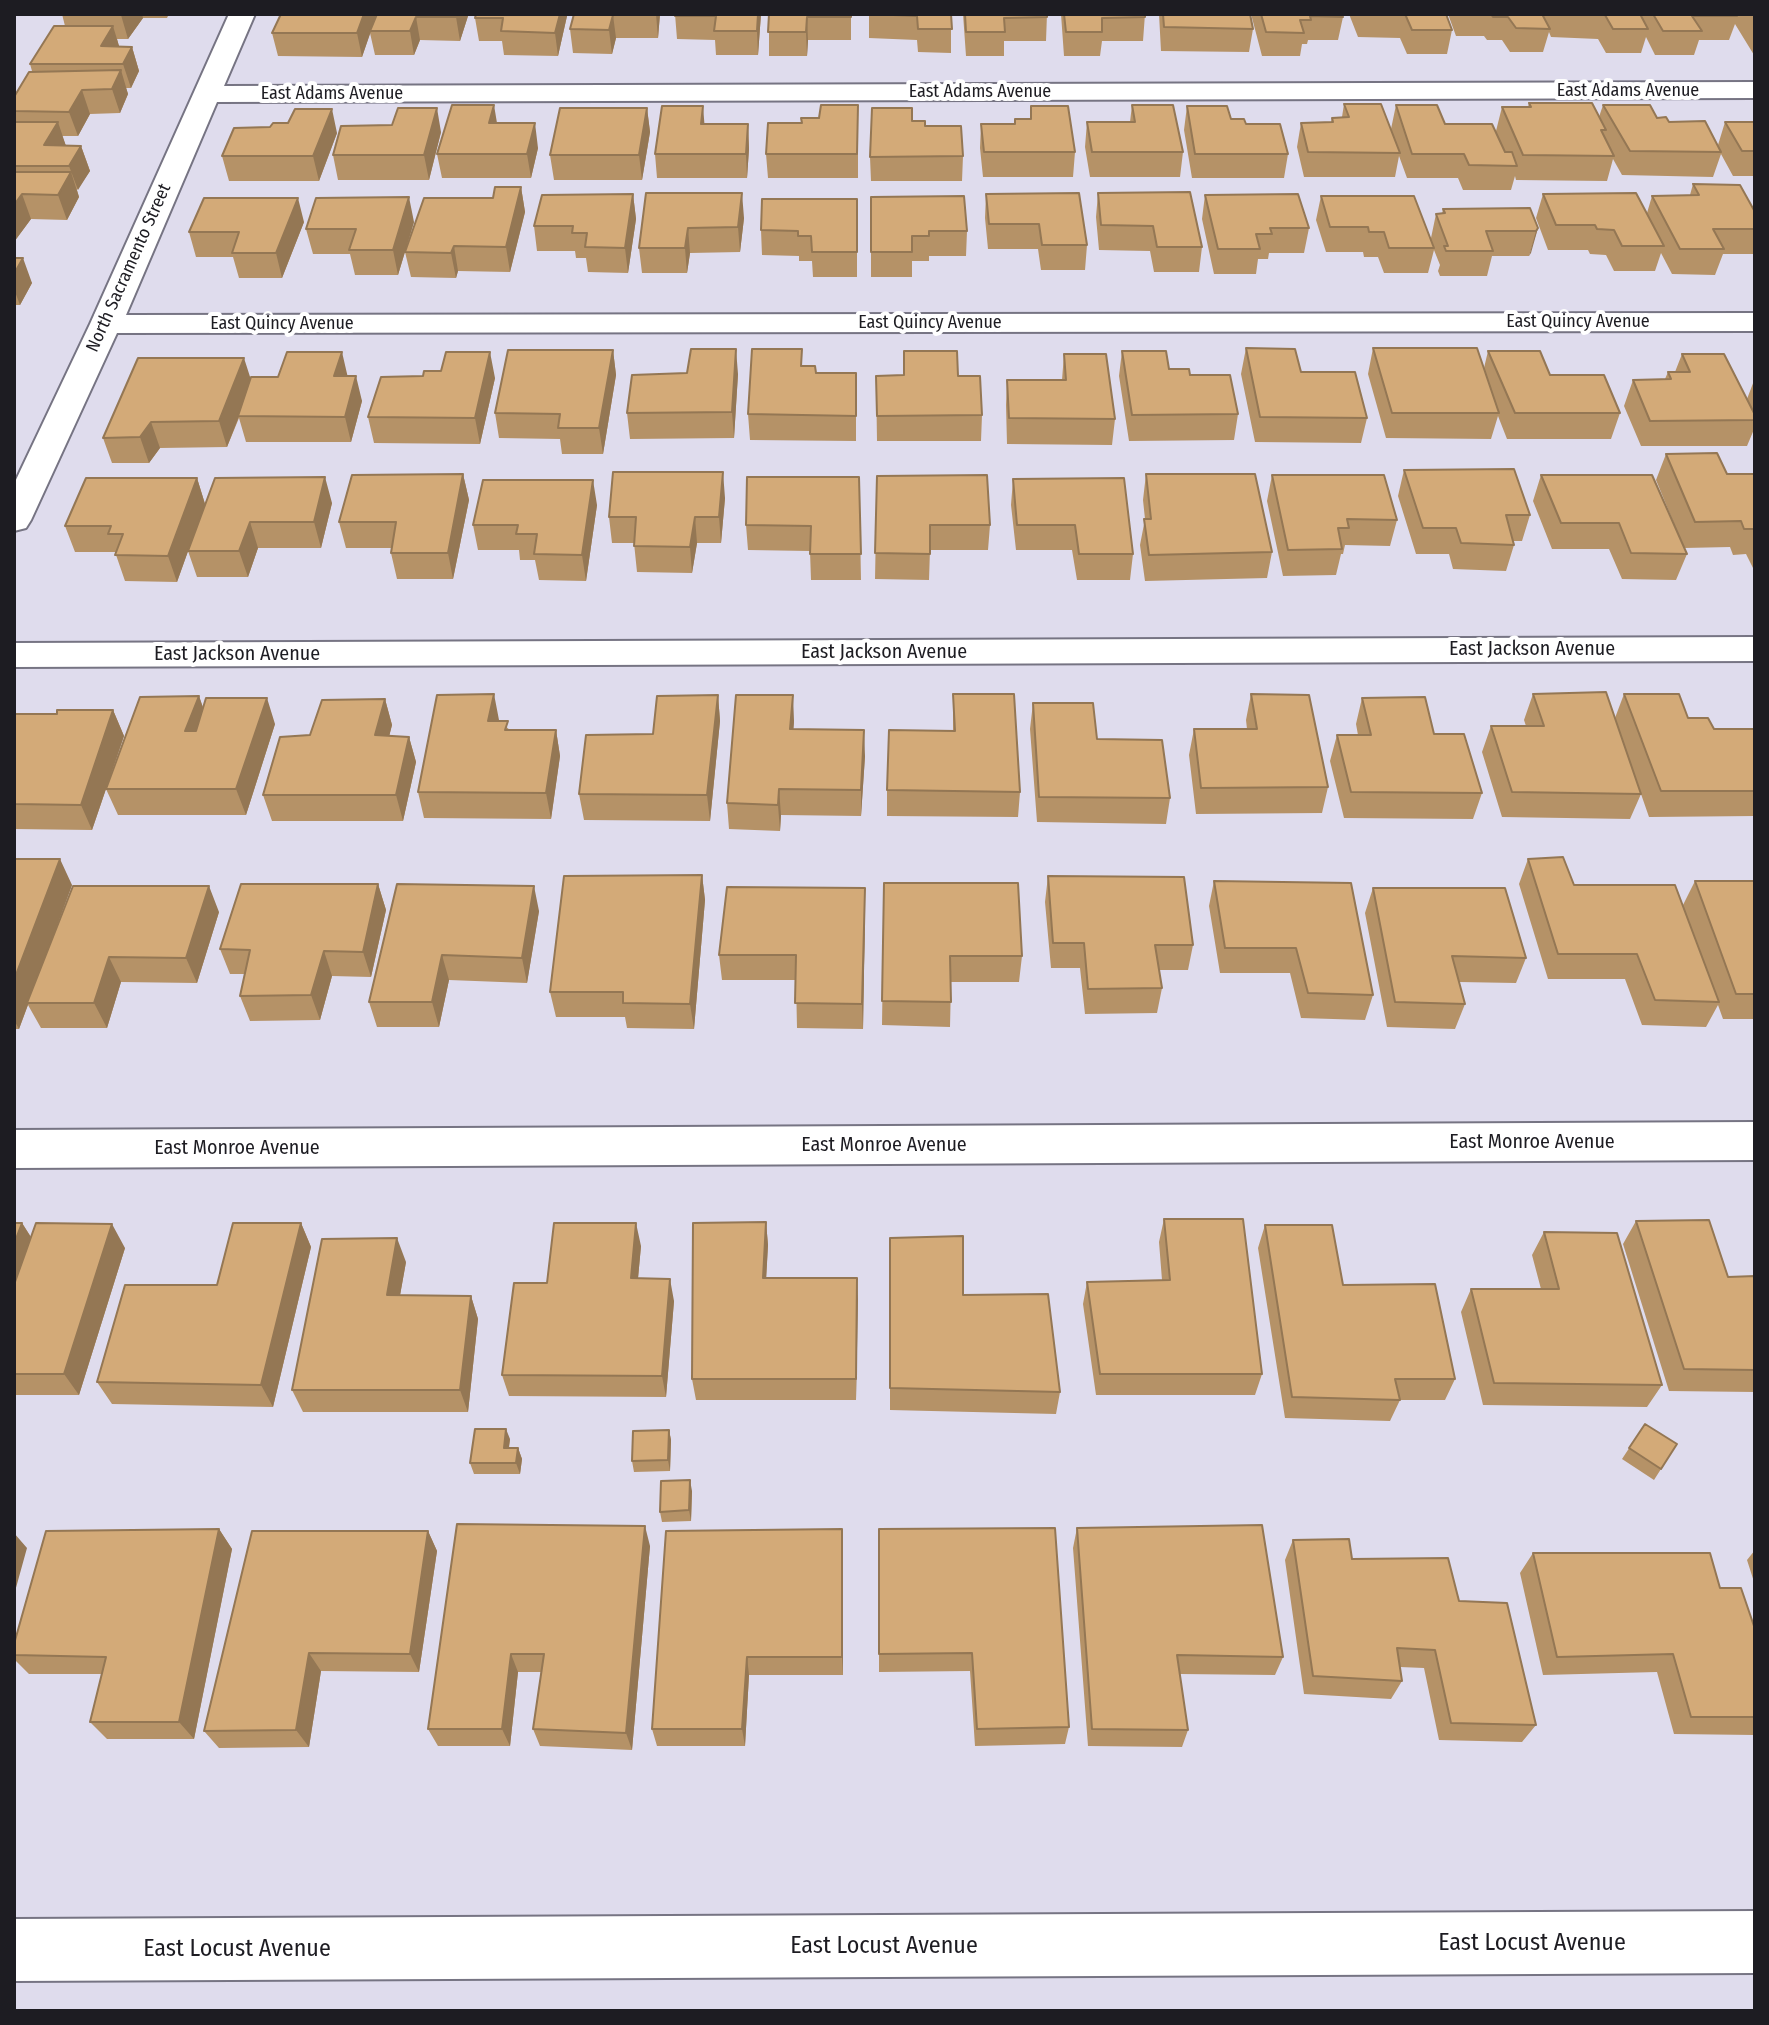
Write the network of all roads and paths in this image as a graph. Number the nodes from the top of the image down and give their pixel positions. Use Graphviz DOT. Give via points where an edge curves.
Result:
graph roads {
  1 [pos="242,14"];
  2 [pos="1755,90"];
  3 [pos="205,94"];
  4 [pos="1755,322"];
  5 [pos="106,324"];
  6 [pos="14,520"];
  7 [pos="1755,649"];
  8 [pos="14,655"];
  9 [pos="1755,1141"];
  10 [pos="14,1149"];
  11 [pos="1755,1942"];
  12 [pos="14,1950"];
  1 -- 3 [label="street, North Sacramento Street"];
  2 -- 3 [label="street, East Adams Avenue"];
  3 -- 5 [label="street, North Sacramento Street"];
  4 -- 5 [label="street, East Quincy Avenue"];
  5 -- 6 [label="street, North Sacramento Street"];
  7 -- 8 [label="street, East Jackson Avenue"];
  9 -- 10 [label="street, East Monroe Avenue"];
  11 -- 12 [label="street, East Locust Avenue"];
}
